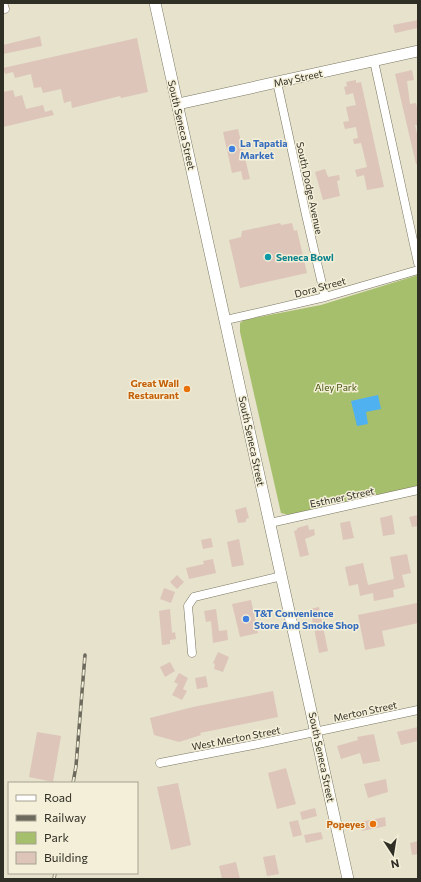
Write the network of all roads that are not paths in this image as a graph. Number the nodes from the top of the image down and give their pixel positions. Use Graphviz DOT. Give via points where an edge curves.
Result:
graph roads {
  1 [pos="155,3"];
  2 [pos="418,51"];
  3 [pos="374,61"];
  4 [pos="277,82"];
  5 [pos="178,104"];
  6 [pos="418,263"];
  7 [pos="418,270"];
  8 [pos="325,297"];
  9 [pos="226,320"];
  10 [pos="418,490"];
  11 [pos="270,523"];
  12 [pos="282,576"];
  13 [pos="192,653"];
  14 [pos="418,710"];
  15 [pos="316,731"];
  16 [pos="160,763"];
  17 [pos="348,879"];
  1 -- 5 [label="street, South Seneca Street"];
  2 -- 3 [label="street, May Street"];
  3 -- 4 [label="street, May Street"];
  3 -- 6 [label="street"];
  4 -- 5 [label="street, May Street"];
  4 -- 8 [label="street, South Dodge Avenue"];
  5 -- 9 [label="street, South Seneca Street"];
  7 -- 8 [label="street, Dora Street"];
  8 -- 9 [label="street, Dora Street"];
  9 -- 11 [label="street, South Seneca Street"];
  10 -- 11 [label="street, Esthner Street"];
  11 -- 12 [label="street, South Seneca Street"];
  12 -- 13 [label="street" via="194,597 188,606"];
  12 -- 15 [label="street, South Seneca Street"];
  14 -- 15 [label="street, Merton Street"];
  15 -- 16 [label="street, West Merton Street"];
  15 -- 17 [label="street, South Seneca Street"];
}
